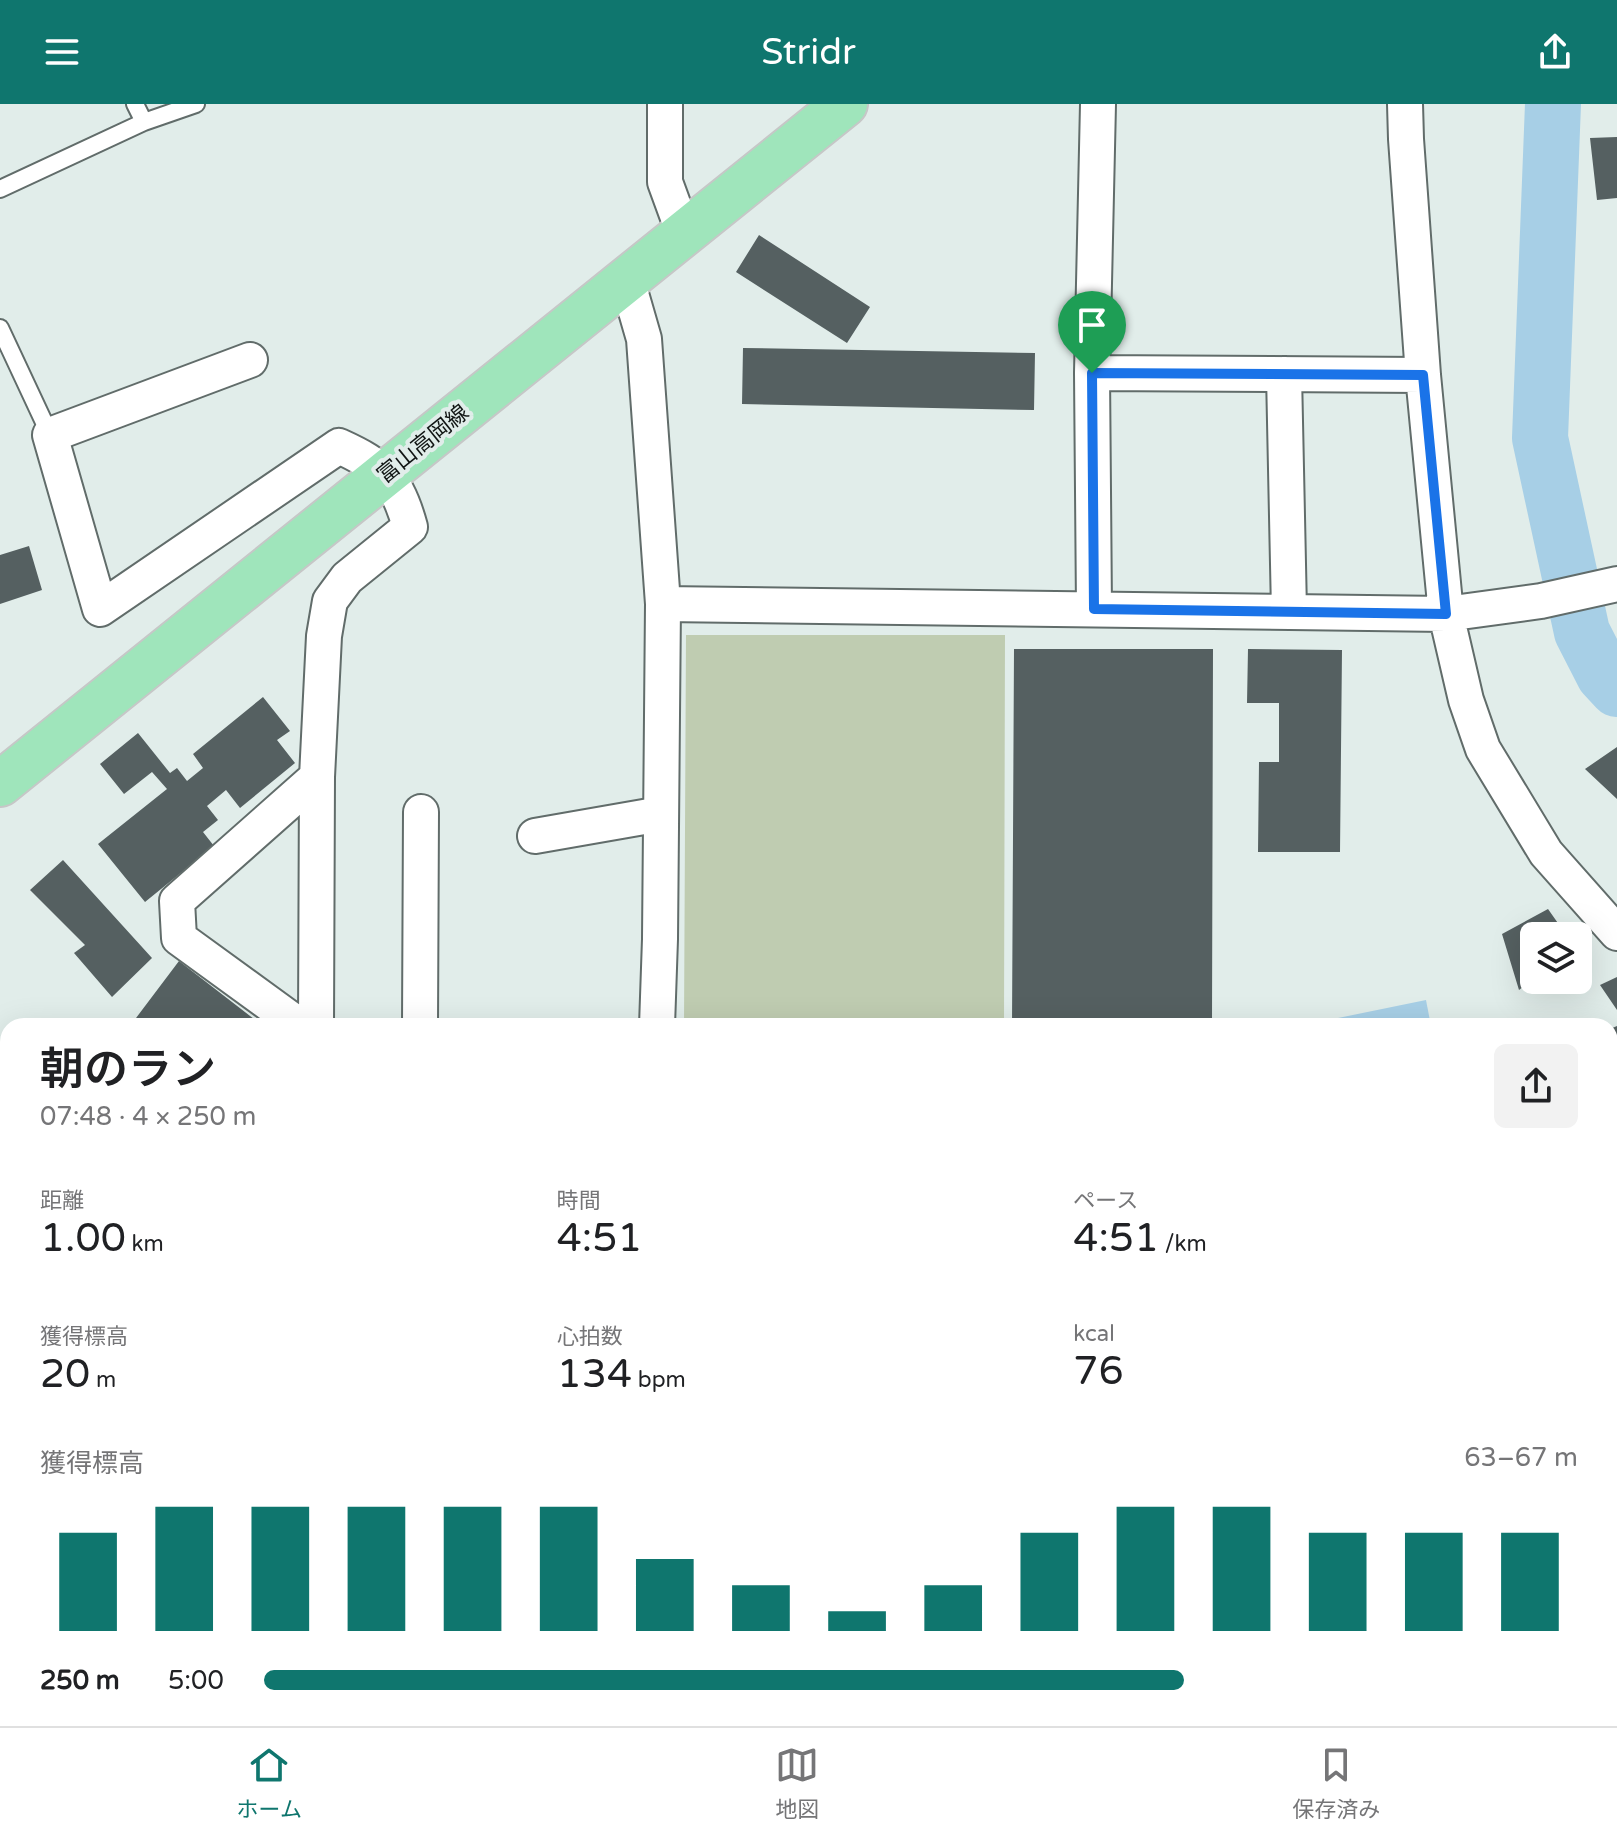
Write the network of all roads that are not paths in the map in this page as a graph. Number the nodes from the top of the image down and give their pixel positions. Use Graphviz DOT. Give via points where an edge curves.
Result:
graph roads {
  1 [pos="135,104"];
  2 [pos="196,104"];
  3 [pos="665,104"];
  4 [pos="845,104"];
  5 [pos="1098,104"];
  6 [pos="1405,104"];
  7 [pos="144,122"];
  8 [pos="0,189"];
  9 [pos="684,234"];
  10 [pos="627,280"];
  11 [pos="0,328"];
  12 [pos="250,360"];
  13 [pos="1092,373"];
  14 [pos="1284,374"];
  15 [pos="1423,375"];
  16 [pos="50,435"];
  17 [pos="386,473"];
  18 [pos="1611,586"];
  19 [pos="663,604"];
  20 [pos="1094,609"];
  21 [pos="1289,611"];
  22 [pos="1446,614"];
  23 [pos="317,777"];
  24 [pos="0,784"];
  25 [pos="421,812"];
  26 [pos="661,814"];
  27 [pos="535,836"];
  28 [pos="1617,933"];
  29 [pos="289,1018"];
  30 [pos="316,1018"];
  31 [pos="420,1018"];
  32 [pos="657,1018"];
  1 -- 7 [label="lane"];
  2 -- 7 [label="lane"];
  3 -- 9 [label="street" via="665,182"];
  4 -- 9 [label="main road, 富山高岡線"];
  5 -- 13 [label="street"];
  6 -- 15 [label="street"];
  7 -- 8 [label="lane"];
  9 -- 10 [label="main road, 富山高岡線"];
  10 -- 17 [label="main road, 富山高岡線"];
  10 -- 19 [label="street" via="644,339"];
  11 -- 16 [label="lane"];
  12 -- 16 [label="street"];
  13 -- 14 [label="street"];
  13 -- 20 [label="street"];
  14 -- 15 [label="street"];
  14 -- 21 [label="street"];
  15 -- 22 [label="street"];
  16 -- 17 [label="street" via="100,609 339,446"];
  17 -- 23 [label="street" via="403,500 410,527 347,578 330,601"];
  17 -- 24 [label="main road, 富山高岡線"];
  18 -- 22 [label="street"];
  19 -- 20 [label="street"];
  19 -- 26 [label="street"];
  20 -- 21 [label="street"];
  21 -- 22 [label="street"];
  22 -- 28 [label="street" via="1483,749 1546,853"];
  23 -- 29 [label="street" via="177,901 179,938"];
  23 -- 30 [label="street"];
  25 -- 31 [label="street"];
  26 -- 27 [label="street"];
  26 -- 32 [label="street"];
}
